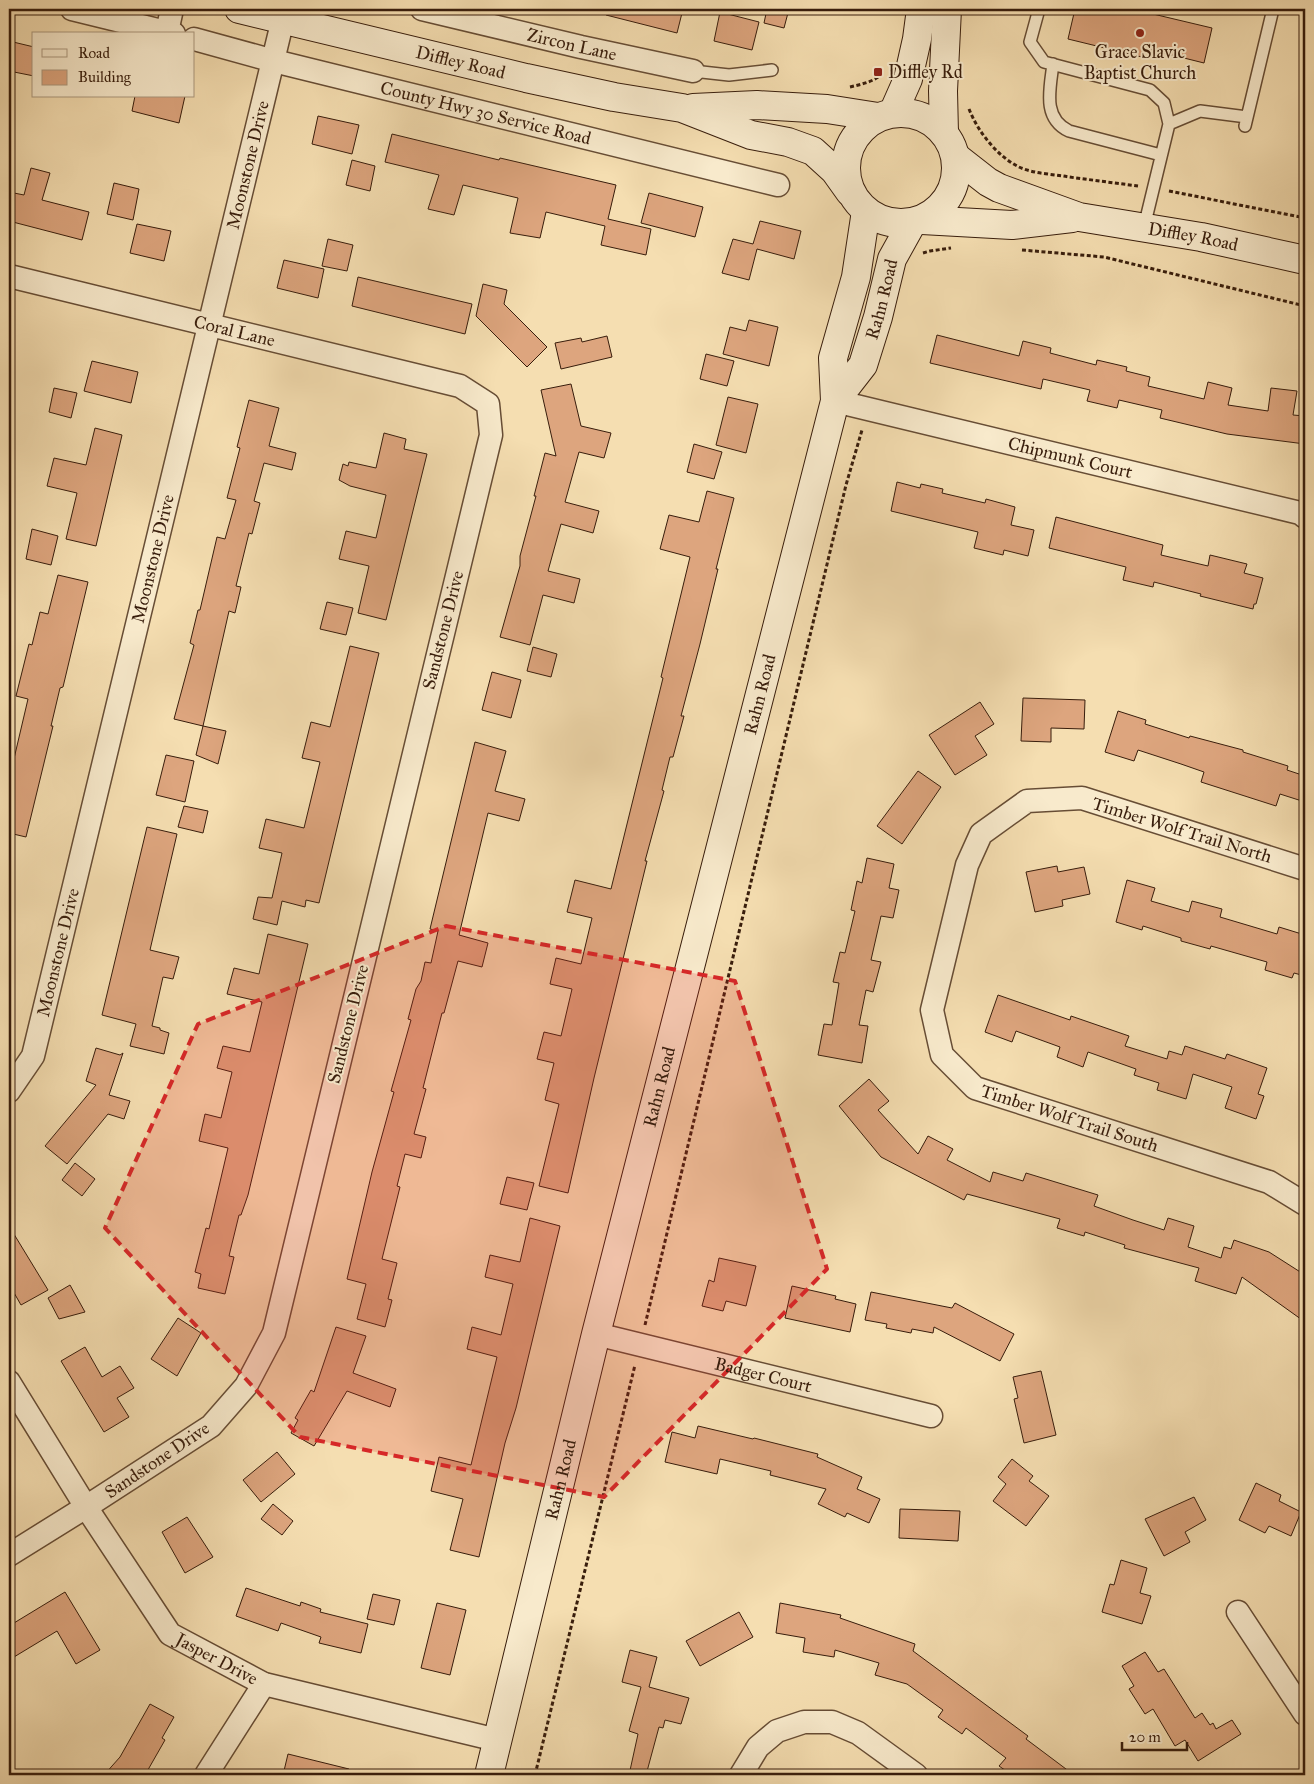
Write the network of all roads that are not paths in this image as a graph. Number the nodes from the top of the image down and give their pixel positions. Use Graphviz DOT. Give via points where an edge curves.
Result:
graph roads {
  1 [pos="72,9"];
  2 [pos="172,9"];
  3 [pos="239,9"];
  4 [pos="422,9"];
  5 [pos="921,9"];
  6 [pos="947,9"];
  7 [pos="1039,9"];
  8 [pos="1273,9"];
  9 [pos="283,19"];
  10 [pos="166,32"];
  11 [pos="170,32"];
  12 [pos="195,39"];
  13 [pos="274,61"];
  14 [pos="1053,64"];
  15 [pos="772,70"];
  16 [pos="693,71"];
  17 [pos="682,108"];
  18 [pos="886,115"];
  19 [pos="1168,124"];
  20 [pos="944,133"];
  21 [pos="1161,156"];
  22 [pos="956,158"];
  23 [pos="778,185"];
  24 [pos="858,202"];
  25 [pos="1079,217"];
  26 [pos="917,221"];
  27 [pos="1144,228"];
  28 [pos="1305,260"];
  29 [pos="9,276"];
  30 [pos="210,326"];
  31 [pos="460,386"];
  32 [pos="835,401"];
  33 [pos="1305,517"];
  34 [pos="967,864"];
  35 [pos="1305,869"];
  36 [pos="9,1091"];
  37 [pos="1305,1204"];
  38 [pos="596,1334"];
  39 [pos="9,1382"];
  40 [pos="931,1416"];
  41 [pos="86,1507"];
  42 [pos="9,1554"];
  43 [pos="1238,1612"];
  44 [pos="264,1684"];
  45 [pos="1305,1714"];
  46 [pos="497,1740"];
  47 [pos="206,1775"];
  48 [pos="489,1775"];
  49 [pos="741,1775"];
  50 [pos="916,1775"];
  1 -- 10 [label="street"];
  2 -- 11 [label="street"];
  3 -- 9 [label="street, Diffley Road"];
  4 -- 16 [label="street, Zircon Lane"];
  5 -- 18 [label="street" via="910,74"];
  6 -- 20 [label="street"];
  7 -- 14 [label="lane" via="1030,42 1044,62"];
  8 -- 19 [label="lane" via="1246,122 1200,112"];
  9 -- 13 [label="street, Moonstone Drive"];
  9 -- 17 [label="street, Diffley Road" via="526,78"];
  12 -- 13 [label="street, County Hwy 30 Service Road"];
  13 -- 23 [label="street, County Hwy 30 Service Road"];
  13 -- 30 [label="street, Moonstone Drive"];
  14 -- 19 [label="lane" via="1150,90 1164,102"];
  14 -- 21 [label="lane" via="1049,99 1056,123 1069,131"];
  15 -- 16 [label="lane" via="729,75"];
  17 -- 18 [label="street, Diffley Road" via="757,105"];
  17 -- 24 [label="street, Diffley Road" via="751,135 813,151 835,171"];
  18 -- 20 [label="street" via="912,114 930,120"];
  18 -- 24 [label="street" via="863,127 852,141 846,157 845,175"];
  19 -- 21 [label="lane"];
  20 -- 22 [label="street"];
  21 -- 27 [label="lane"];
  22 -- 25 [label="street, Diffley Road" via="999,188"];
  22 -- 26 [label="street" via="956,177 950,195 938,210"];
  24 -- 26 [label="street" via="880,220 896,224"];
  24 -- 32 [label="street, Rahn Road" via="856,277 833,358"];
  25 -- 26 [label="street, Diffley Road" via="1012,225"];
  25 -- 27 [label="street, Diffley Road"];
  26 -- 32 [label="street, Rahn Road" via="892,259 863,365"];
  27 -- 28 [label="street, Diffley Road"];
  29 -- 30 [label="street, Coral Lane"];
  30 -- 31 [label="street, Coral Lane"];
  30 -- 36 [label="street, Moonstone Drive" via="33,1056"];
  31 -- 41 [label="street, Sandstone Drive" via="488,404 491,435 274,1333 246,1386 211,1426"];
  32 -- 33 [label="street, Chipmunk Court" via="1300,513"];
  32 -- 38 [label="street, Rahn Road"];
  34 -- 35 [label="street, Timber Wolf Trail North" via="981,834 1027,801 1082,798"];
  34 -- 37 [label="street, Timber Wolf Trail South" via="932,1010 942,1055 975,1088 1269,1182"];
  38 -- 40 [label="street, Badger Court"];
  38 -- 46 [label="street, Rahn Road"];
  39 -- 41 [label="street, Jasper Drive"];
  41 -- 42 [label="street, Sandstone Drive"];
  41 -- 44 [label="street, Jasper Drive" via="170,1634"];
  43 -- 45 [label="street"];
  44 -- 46 [label="street, Jasper Drive"];
  44 -- 47 [label="street"];
  46 -- 48 [label="street, Rahn Road"];
  49 -- 50 [label="street" via="758,1747 778,1731 804,1722 832,1722 858,1732"];
}
